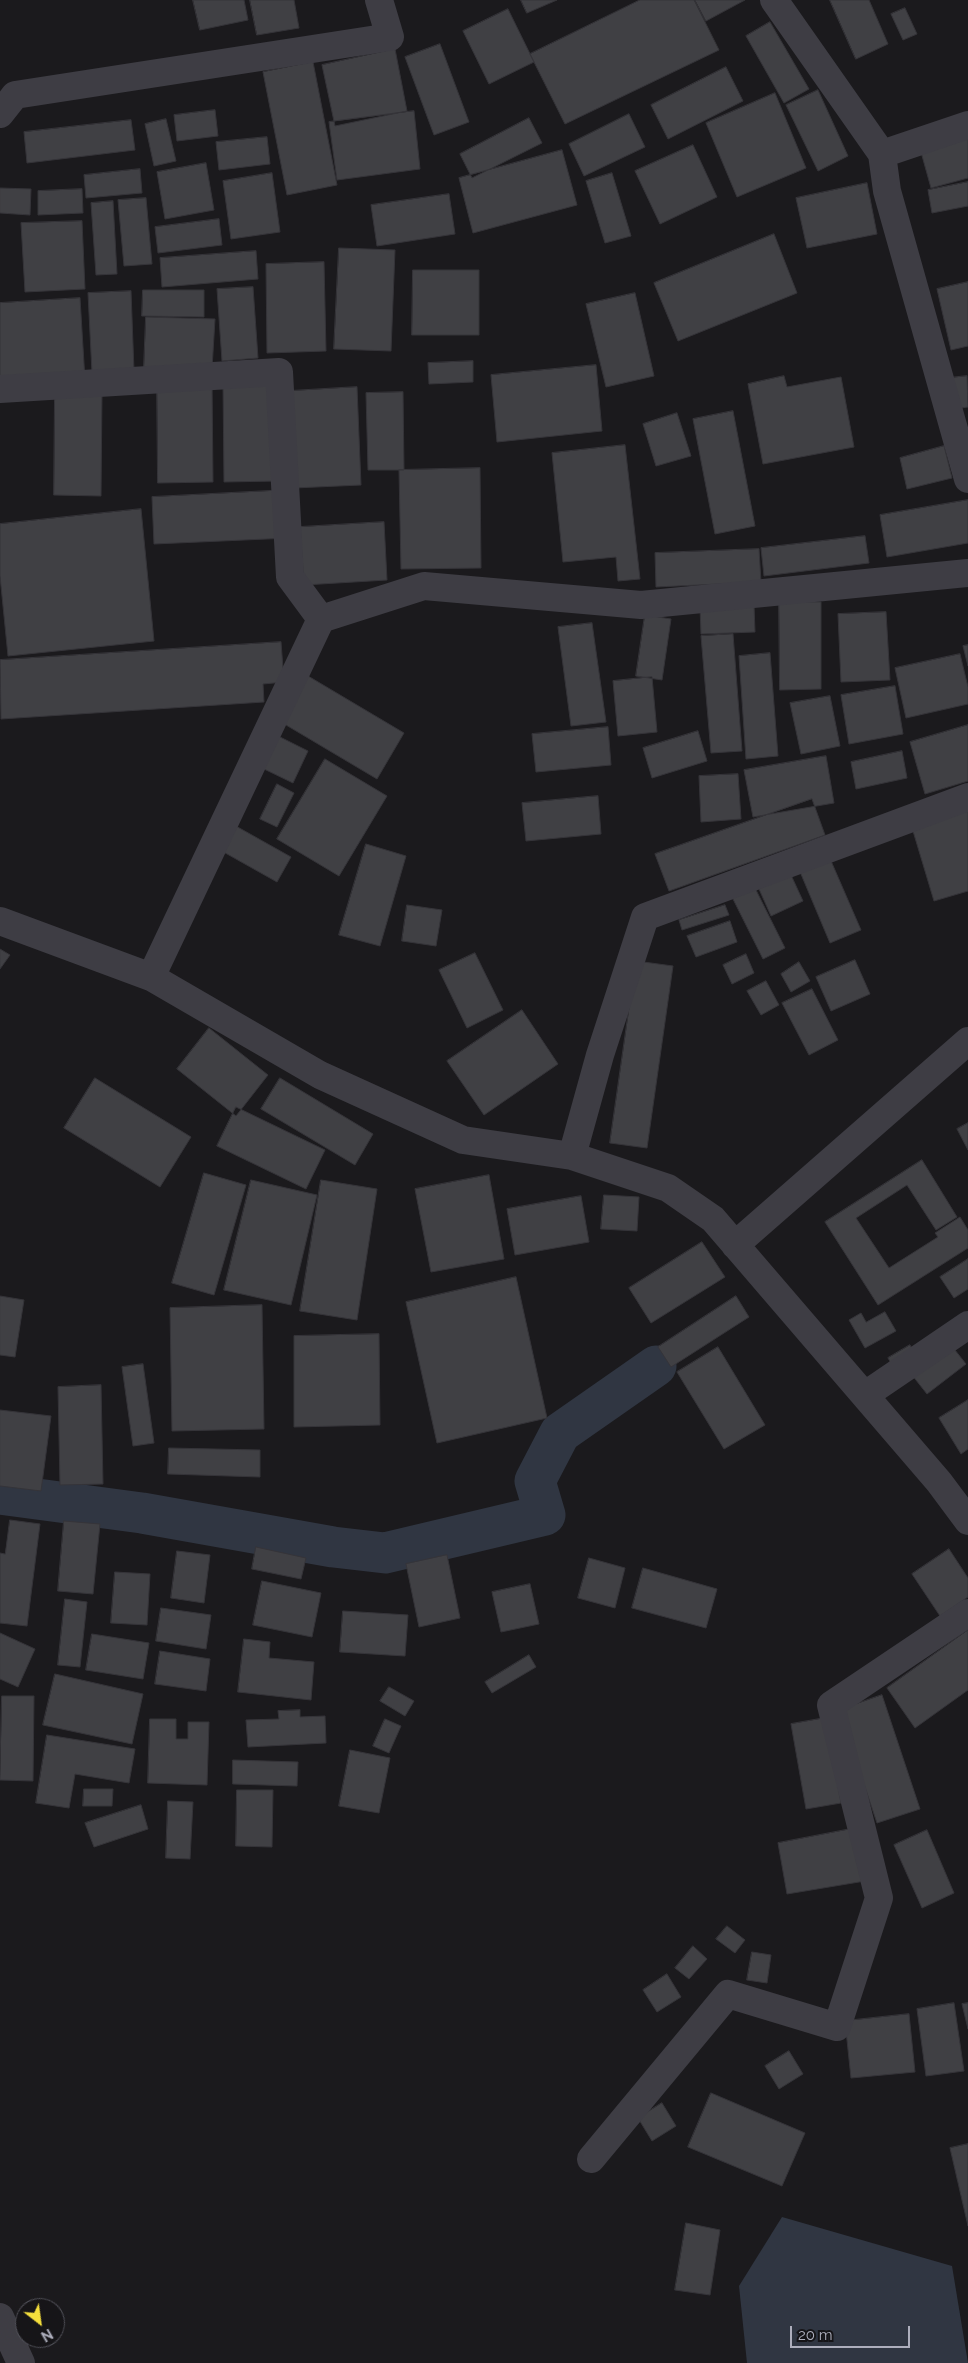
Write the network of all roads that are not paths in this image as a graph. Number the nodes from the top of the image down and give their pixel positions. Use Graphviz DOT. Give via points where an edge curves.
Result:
graph roads {
  1 [pos="379,0"];
  2 [pos="781,2"];
  3 [pos="0,114"];
  4 [pos="968,125"];
  5 [pos="882,154"];
  6 [pos="0,388"];
  7 [pos="966,465"];
  8 [pos="968,573"];
  9 [pos="322,618"];
  10 [pos="968,796"];
  11 [pos="0,921"];
  12 [pos="150,977"];
  13 [pos="968,1041"];
  14 [pos="572,1156"];
  15 [pos="735,1245"];
  16 [pos="968,1325"];
  17 [pos="865,1395"];
  18 [pos="968,1521"];
  19 [pos="968,1614"];
  20 [pos="591,2159"];
  21 [pos="0,2317"];
  22 [pos="21,2363"];
  1 -- 3 [label="street" via="390,37 16,94"];
  2 -- 5 [label="street"];
  4 -- 5 [label="street"];
  5 -- 7 [label="street" via="887,191"];
  6 -- 9 [label="street" via="279,372 290,577"];
  8 -- 9 [label="street" via="641,605 424,586"];
  9 -- 12 [label="street"];
  10 -- 14 [label="street" via="645,917"];
  11 -- 12 [label="street"];
  12 -- 14 [label="street" via="320,1075 463,1140"];
  13 -- 15 [label="street"];
  14 -- 15 [label="street" via="668,1188 713,1219"];
  15 -- 17 [label="street"];
  16 -- 17 [label="street"];
  17 -- 18 [label="street"];
  19 -- 20 [label="street" via="832,1705 879,1898 837,2027 728,1994"];
  21 -- 22 [label="street"];
}
